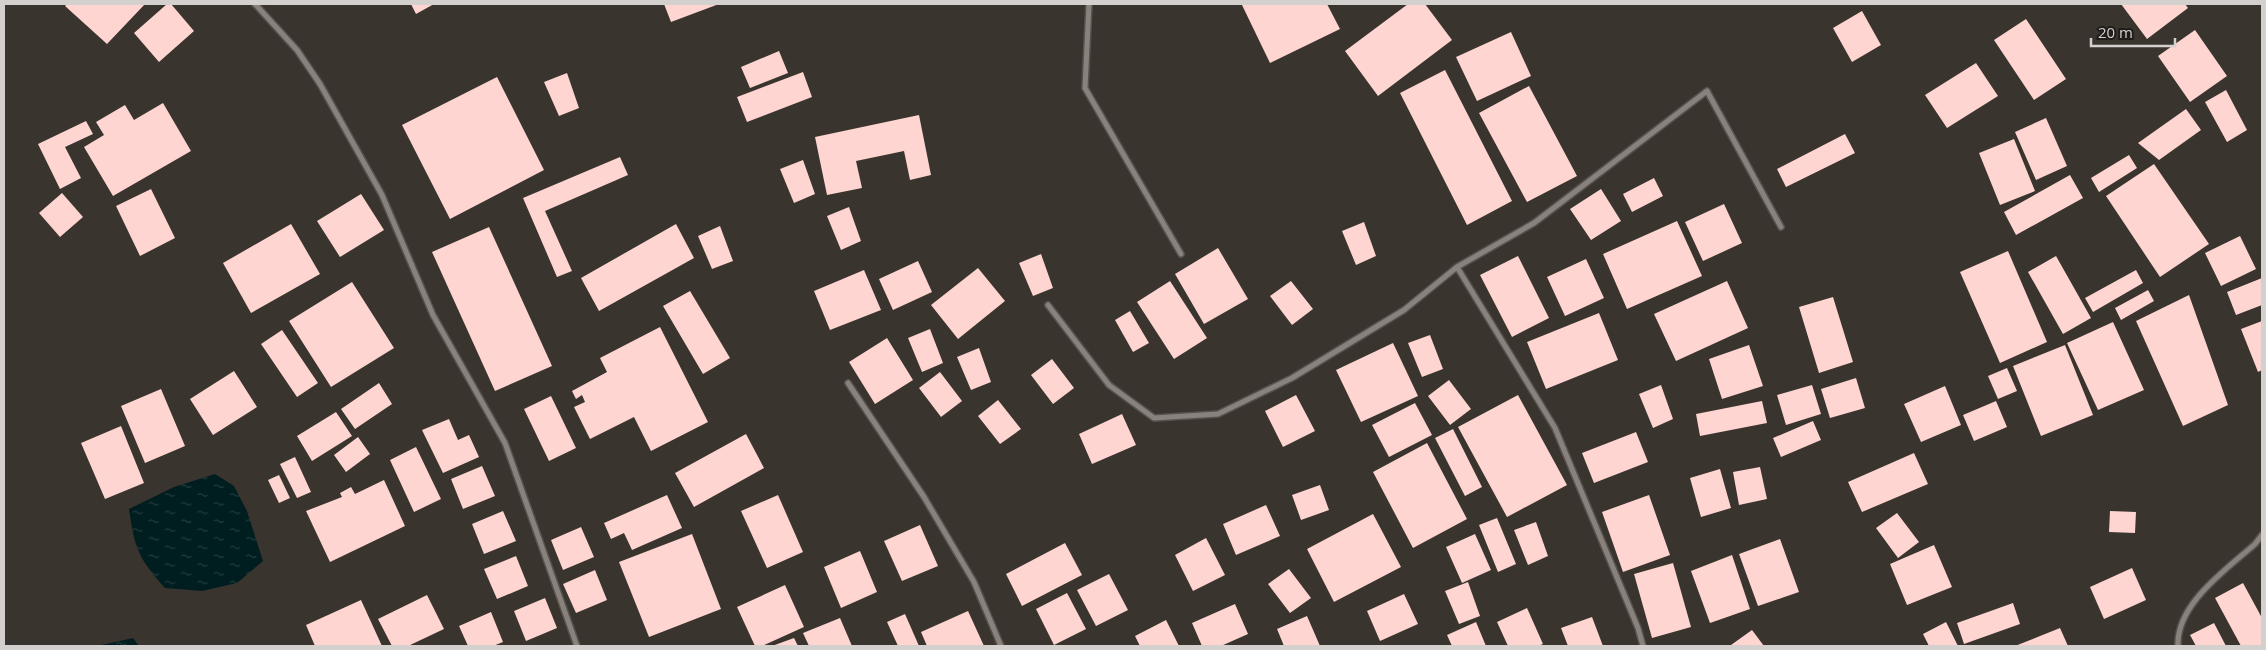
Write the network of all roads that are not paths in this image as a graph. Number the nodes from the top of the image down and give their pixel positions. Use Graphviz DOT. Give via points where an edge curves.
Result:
graph roads {
  1 [pos="255,4"];
  2 [pos="1089,4"];
  3 [pos="1781,227"];
  4 [pos="1181,254"];
  5 [pos="1457,267"];
  6 [pos="1048,305"];
  7 [pos="848,383"];
  8 [pos="2262,535"];
  9 [pos="577,646"];
  10 [pos="1001,646"];
  11 [pos="1643,646"];
  12 [pos="2178,646"];
  1 -- 9 [label="street" via="297,50 320,84 382,195 433,315 505,443"];
  2 -- 4 [label="street" via="1085,88"];
  3 -- 5 [label="street" via="1708,91 1534,223"];
  5 -- 6 [label="street" via="1404,310 1292,378 1218,414 1154,418 1109,385"];
  5 -- 11 [label="street" via="1555,428"];
  7 -- 10 [label="street" via="924,497 974,582"];
  8 -- 12 [label="street" via="2196,598 2177,635"];
}
